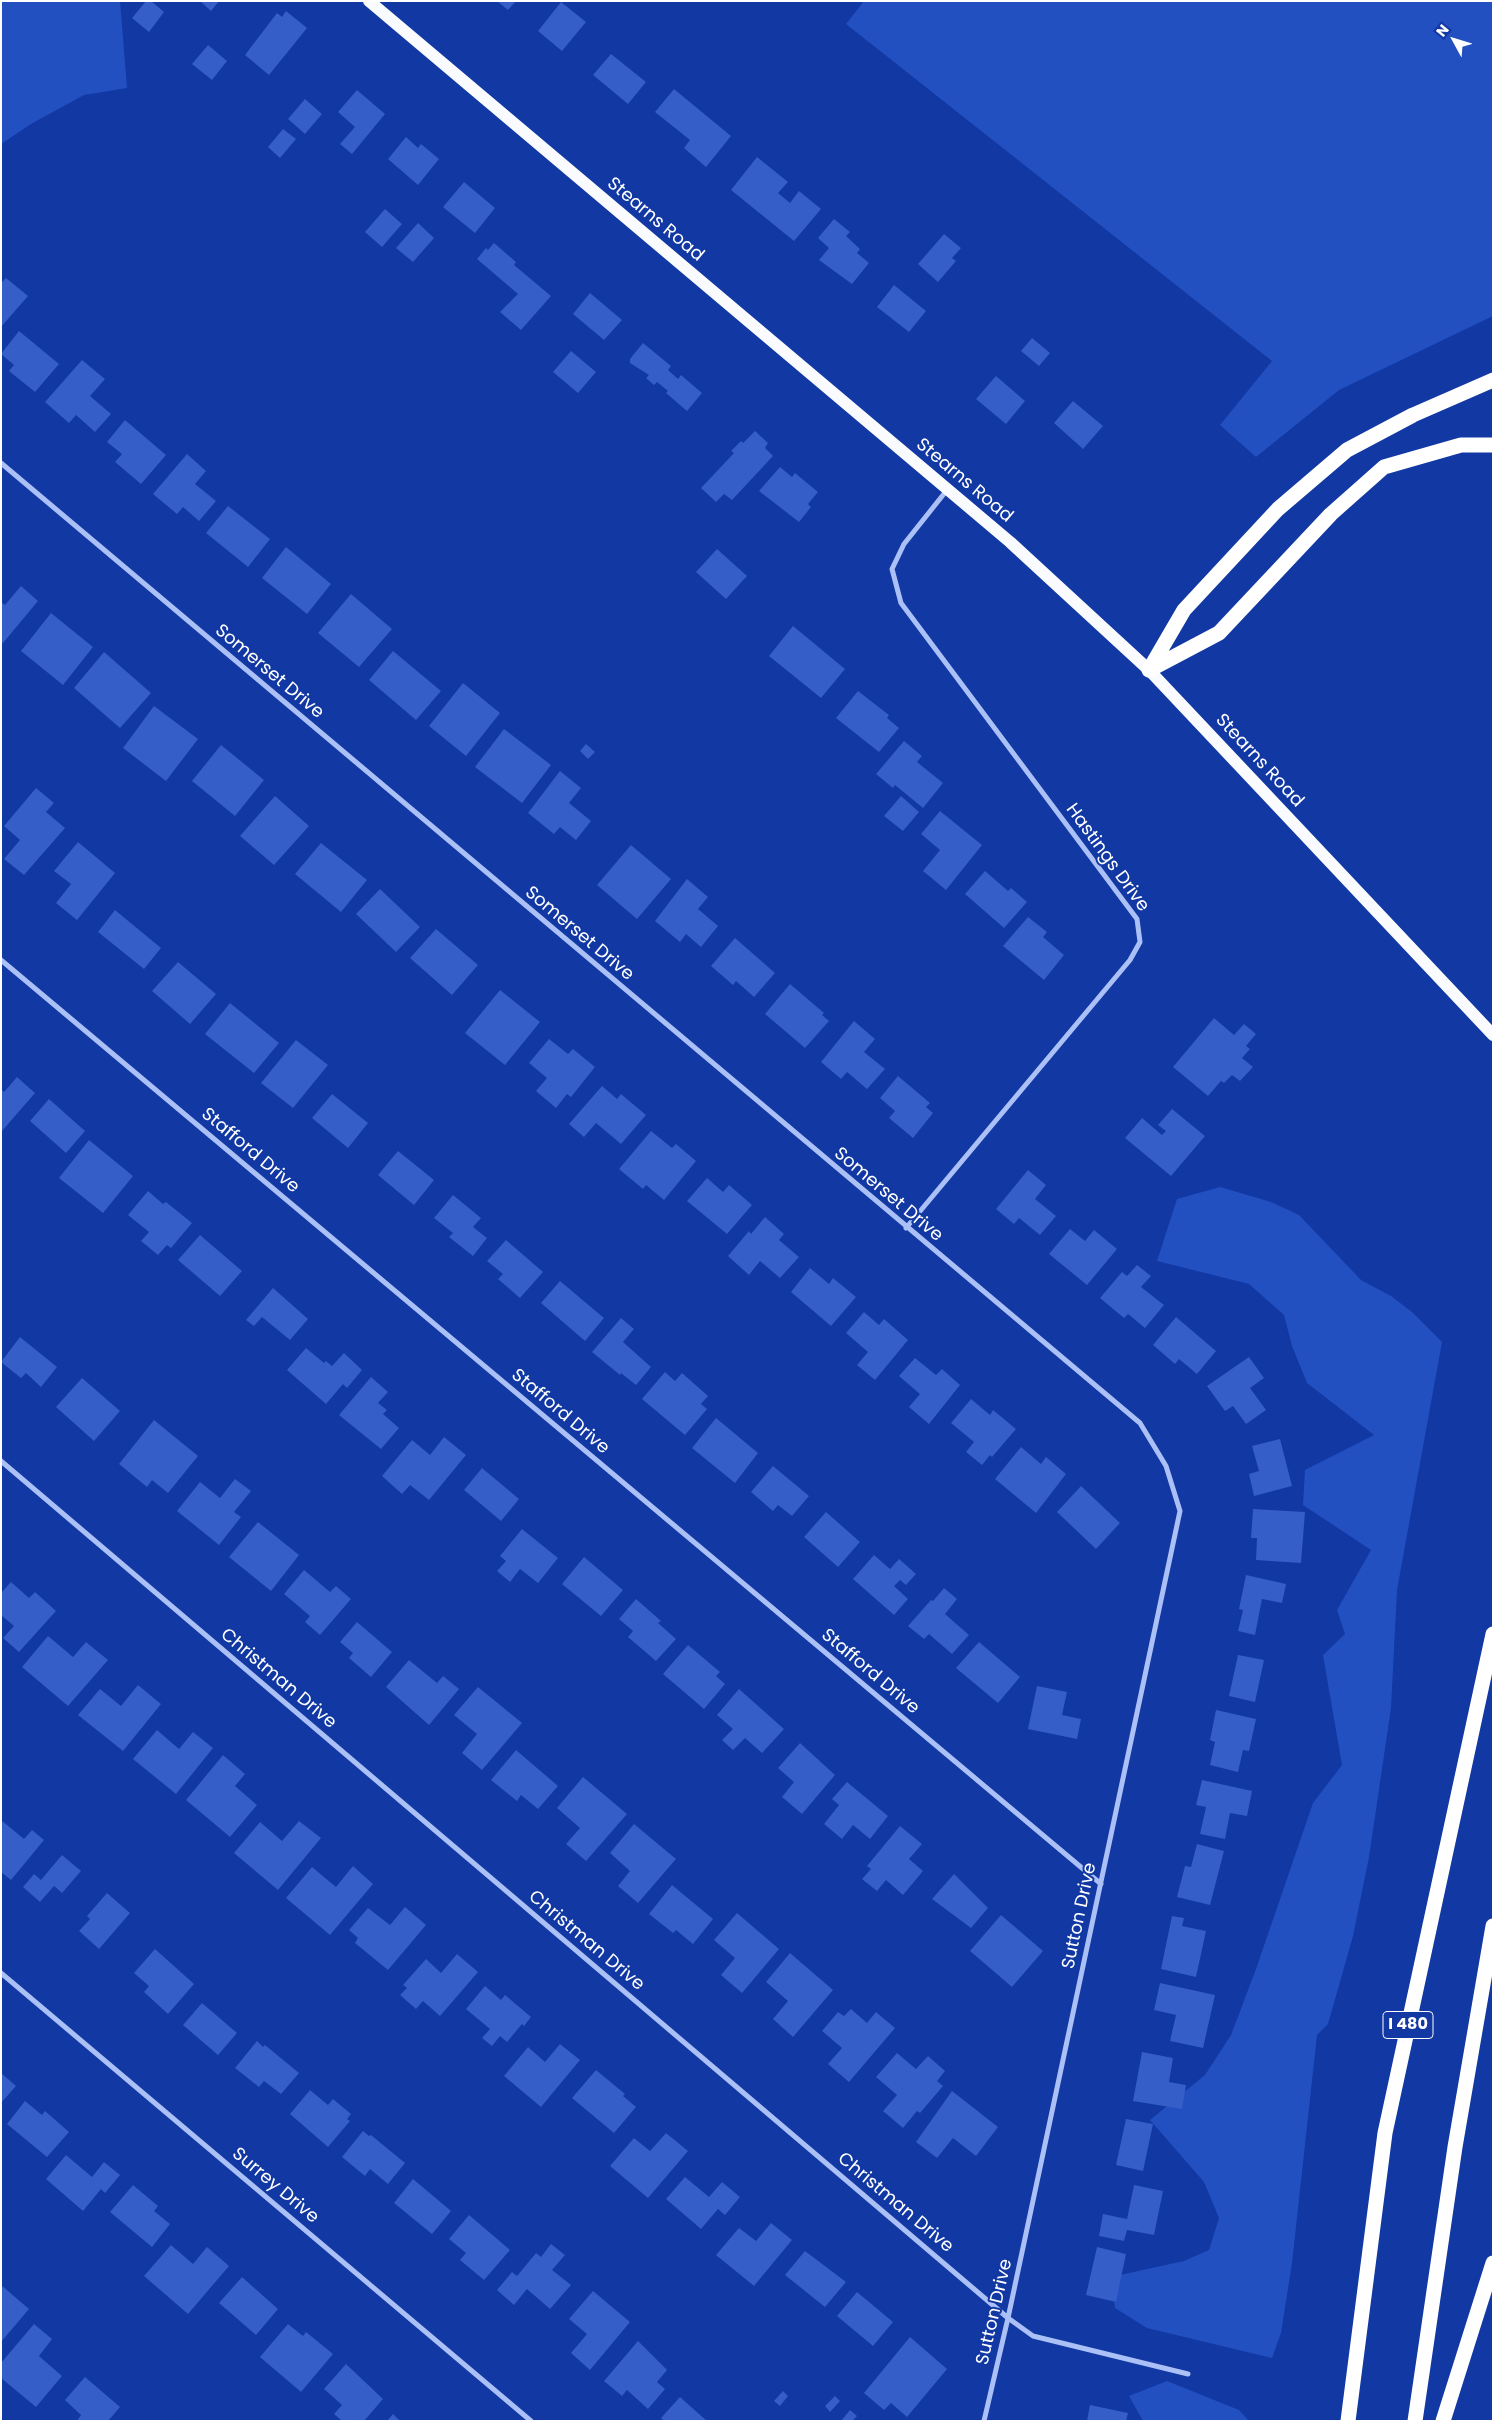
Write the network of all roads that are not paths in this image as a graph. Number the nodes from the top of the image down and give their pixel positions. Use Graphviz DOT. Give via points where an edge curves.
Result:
graph roads {
  1 [pos="369,1"];
  2 [pos="1493,380"];
  3 [pos="1493,445"];
  4 [pos="1,464"];
  5 [pos="948,490"];
  6 [pos="1148,670"];
  7 [pos="1,960"];
  8 [pos="1493,1035"];
  9 [pos="906,1228"];
  10 [pos="1140,1423"];
  11 [pos="1,1462"];
  12 [pos="1493,1634"];
  13 [pos="1101,1884"];
  14 [pos="1493,1926"];
  15 [pos="1,1973"];
  16 [pos="1493,2263"];
  17 [pos="1008,2318"];
  18 [pos="1188,2374"];
  19 [pos="531,2421"];
  20 [pos="984,2421"];
  21 [pos="1348,2421"];
  22 [pos="1414,2421"];
  23 [pos="1443,2421"];
  1 -- 5 [label="main road, Stearns Road"];
  2 -- 6 [label="highway" via="1413,415 1347,450 1278,508 1184,610"];
  3 -- 6 [label="highway" via="1460,445 1384,467 1331,514 1219,633"];
  4 -- 9 [label="street, Somerset Drive"];
  5 -- 6 [label="main road, Stearns Road" via="1024,555"];
  5 -- 9 [label="street, Hastings Drive" via="904,544 892,569 901,603 1138,919 1140,942 1130,960"];
  6 -- 8 [label="main road, Stearns Road"];
  7 -- 13 [label="street, Stafford Drive"];
  9 -- 10 [label="street, Somerset Drive"];
  10 -- 13 [label="street, Sutton Drive" via="1166,1466 1180,1511"];
  11 -- 17 [label="street, Christman Drive"];
  12 -- 21 [label="highway, I 480" via="1385,2133"];
  13 -- 17 [label="street, Sutton Drive"];
  14 -- 22 [label="highway" via="1454,2148"];
  15 -- 19 [label="street, Surrey Drive"];
  16 -- 23 [label="highway"];
  17 -- 18 [label="street, Christman Drive" via="1034,2336"];
  17 -- 20 [label="street, Sutton Drive"];
}
